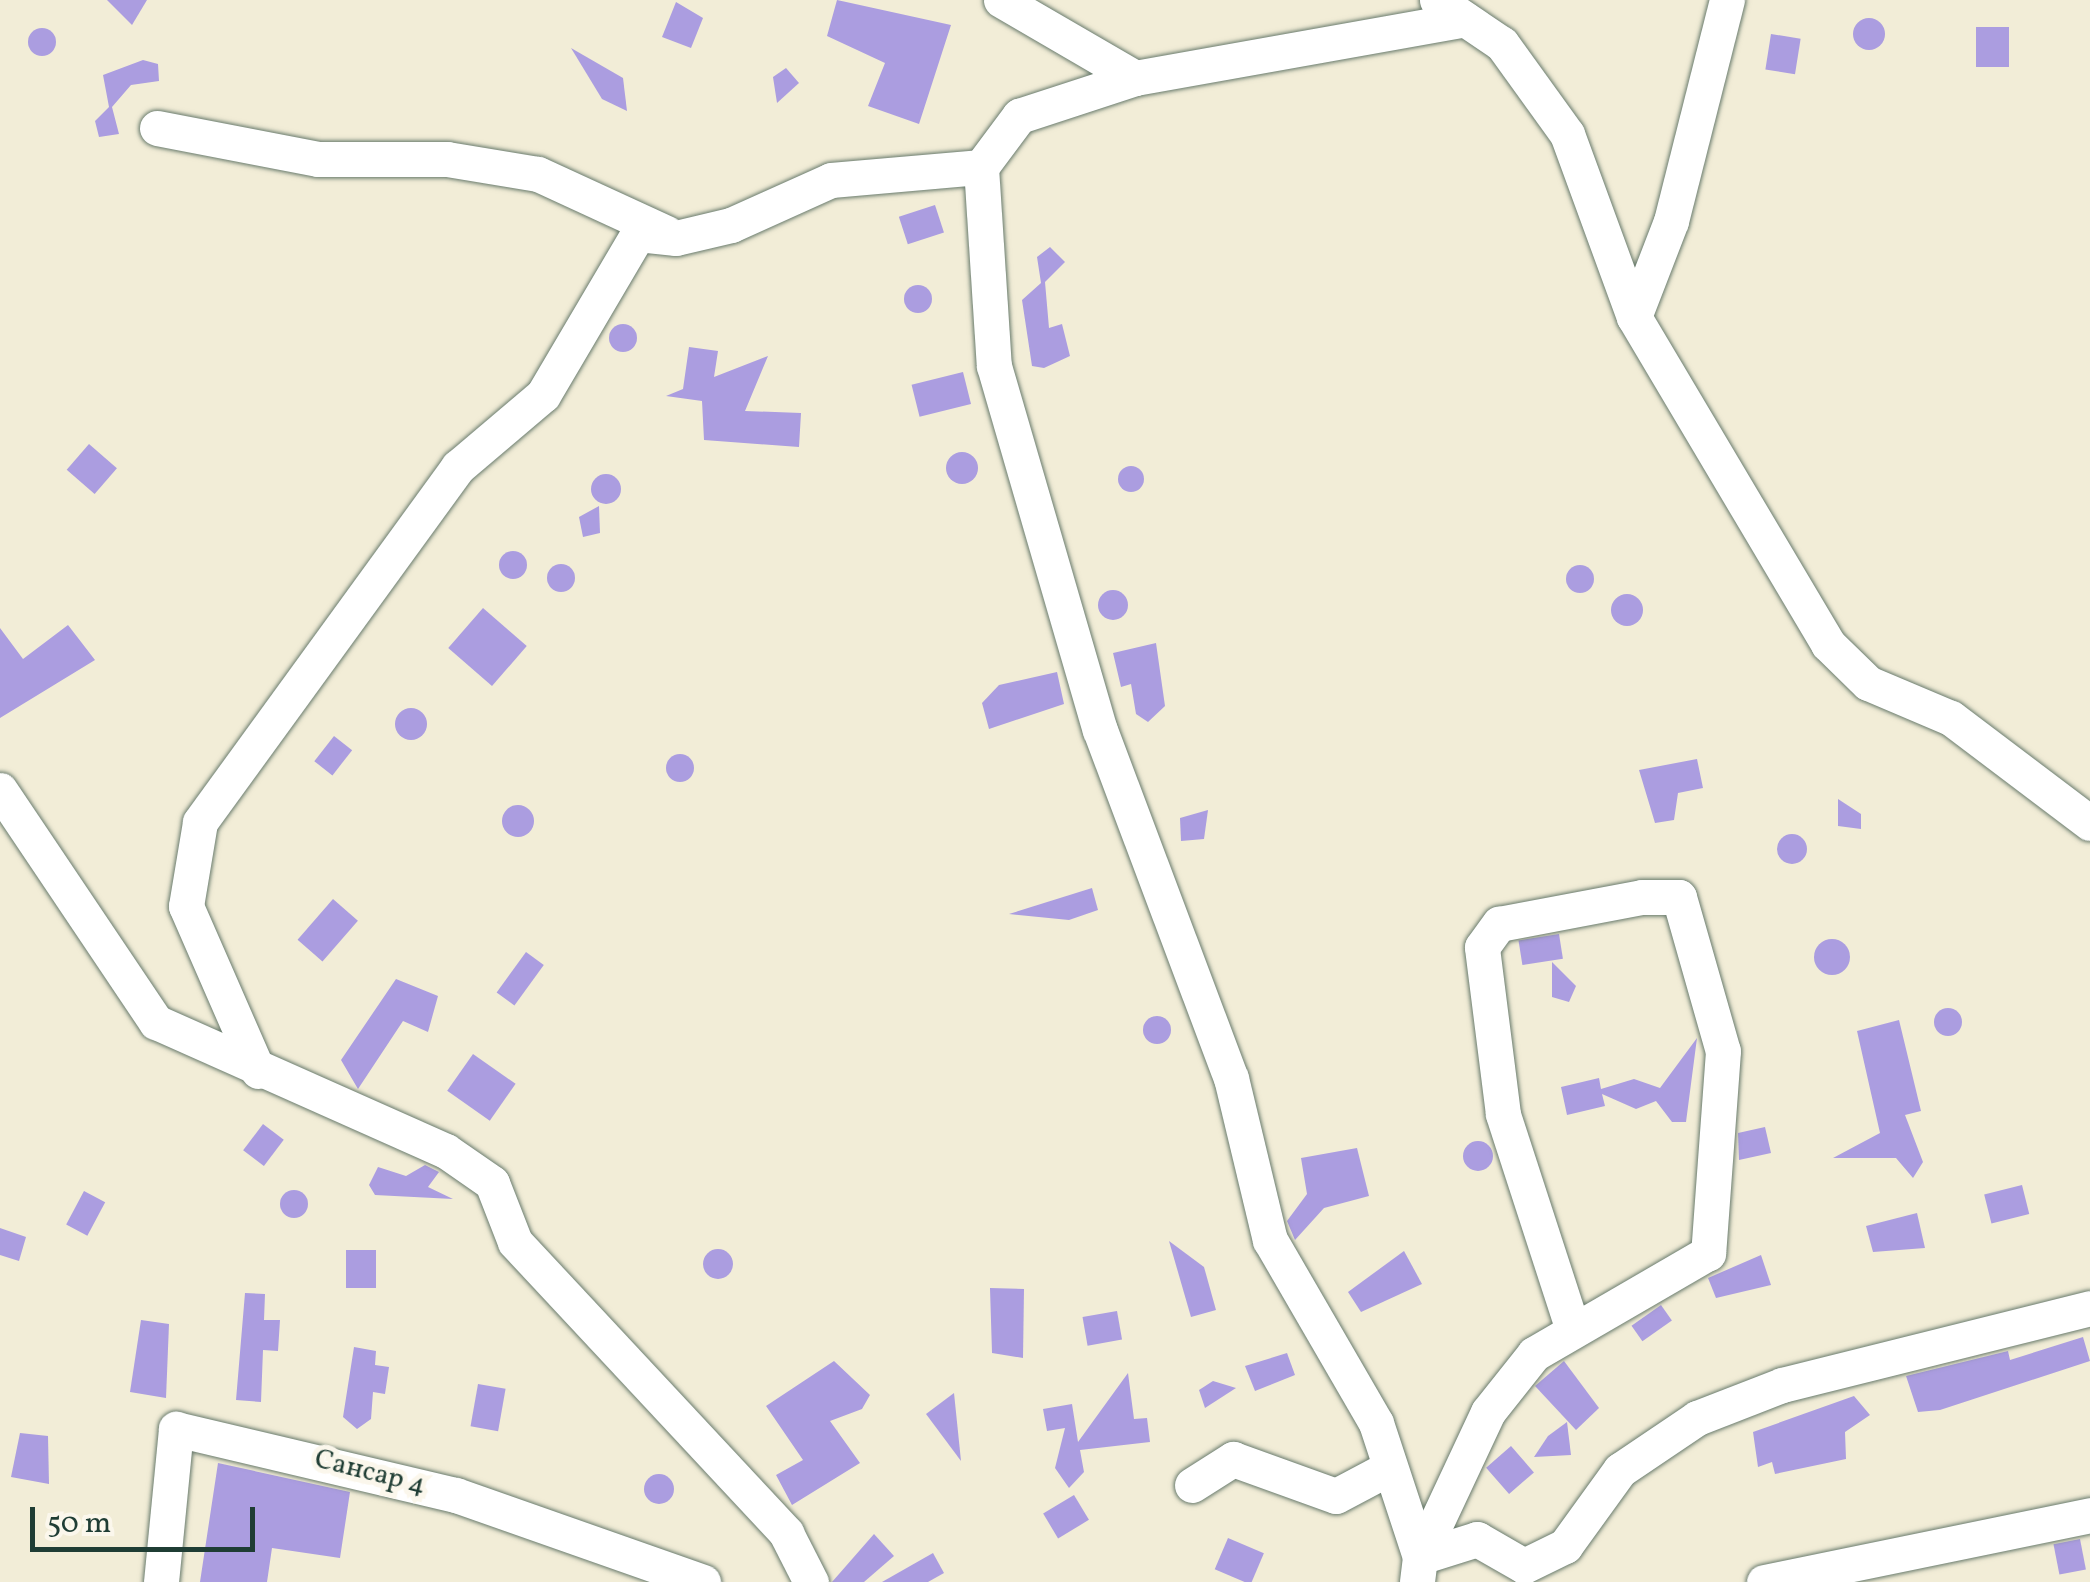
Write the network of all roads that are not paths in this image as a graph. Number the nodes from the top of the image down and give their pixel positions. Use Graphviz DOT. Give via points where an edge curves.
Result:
graph roads {
  1 [pos="1001,0"];
  2 [pos="1727,0"];
  3 [pos="1451,9"];
  4 [pos="1135,78"];
  5 [pos="158,128"];
  6 [pos="981,167"];
  7 [pos="676,238"];
  8 [pos="1634,317"];
  9 [pos="0,790"];
  10 [pos="2090,823"];
  11 [pos="258,1071"];
  12 [pos="2090,1308"];
  13 [pos="1573,1330"];
  14 [pos="1386,1470"];
  15 [pos="1192,1484"];
  16 [pos="2090,1515"];
  17 [pos="1418,1570"];
  18 [pos="161,1582"];
  19 [pos="703,1582"];
  20 [pos="810,1582"];
  21 [pos="1764,1582"];
  1 -- 4 [label="street"];
  2 -- 8 [label="street" via="1671,221"];
  3 -- 4 [label="street"];
  3 -- 8 [label="street" via="1502,44 1566,134"];
  4 -- 6 [label="street" via="1018,116"];
  5 -- 7 [label="street" via="318,159 447,158 538,174"];
  6 -- 7 [label="street" via="831,180 731,225"];
  6 -- 14 [label="street" via="994,366 1100,730 1231,1078 1270,1240 1354,1375"];
  7 -- 11 [label="street" via="638,234 543,395 458,466 200,822 186,906"];
  8 -- 10 [label="street" via="1828,644 1868,683 1951,718"];
  9 -- 11 [label="street" via="156,1022"];
  11 -- 20 [label="street" via="446,1151 492,1183 515,1242 786,1533"];
  12 -- 17 [label="street" via="1782,1384 1697,1418 1620,1470 1566,1546 1524,1566 1477,1539"];
  13 -- 13 [label="street" via="1503,1114 1482,947 1500,924 1678,898 1723,1051 1708,1253"];
  13 -- 17 [label="street" via="1510,1379"];
  14 -- 15 [label="street" via="1336,1496 1233,1460"];
  14 -- 17 [label="street"];
  16 -- 21 [label="street"];
  18 -- 19 [label="street, Сансар 4" via="176,1429 456,1495"];
}
